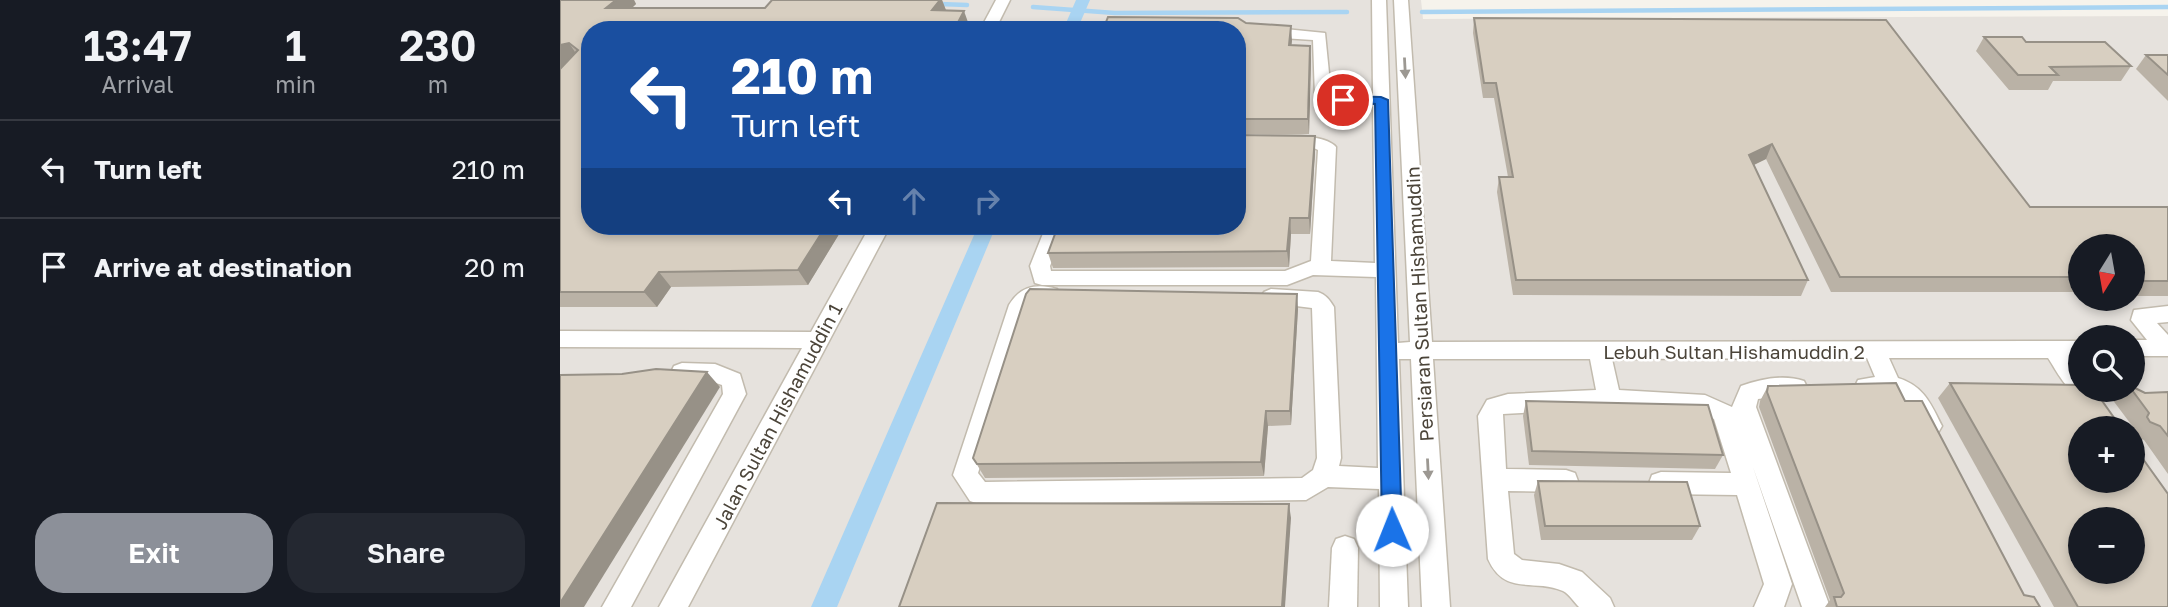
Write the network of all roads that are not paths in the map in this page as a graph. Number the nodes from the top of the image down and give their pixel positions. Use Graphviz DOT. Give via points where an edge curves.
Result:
graph roads {
  1 [pos="1003,0"];
  2 [pos="1379,0"];
  3 [pos="1401,0"];
  4 [pos="992,21"];
  5 [pos="1248,30"];
  6 [pos="1381,100"];
  7 [pos="1246,142"];
  8 [pos="875,235"];
  9 [pos="1052,235"];
  10 [pos="1321,269"];
  11 [pos="1385,270"];
  12 [pos="2168,314"];
  13 [pos="560,340"];
  14 [pos="710,340"];
  15 [pos="818,340"];
  16 [pos="2145,348"];
  17 [pos="2168,348"];
  18 [pos="2053,349"];
  19 [pos="2068,349"];
  20 [pos="1874,350"];
  21 [pos="1387,351"];
  22 [pos="1600,351"];
  23 [pos="1422,352"];
  24 [pos="2068,367"];
  25 [pos="1891,386"];
  26 [pos="1815,387"];
  27 [pos="1840,387"];
  28 [pos="2053,389"];
  29 [pos="2068,390"];
  30 [pos="1609,399"];
  31 [pos="1944,452"];
  32 [pos="1324,476"];
  33 [pos="1391,479"];
  34 [pos="1495,480"];
  35 [pos="1593,482"];
  36 [pos="1634,483"];
  37 [pos="1746,484"];
  38 [pos="1345,548"];
  39 [pos="616,607"];
  40 [pos="674,607"];
  41 [pos="1343,607"];
  42 [pos="1394,607"];
  43 [pos="1436,607"];
  44 [pos="1600,607"];
  45 [pos="1768,607"];
  46 [pos="1816,607"];
  1 -- 4 [label="street"];
  2 -- 6 [label="street, Persiaran Sultan Hishamuddin"];
  3 -- 23 [label="street, Persiaran Sultan Hishamuddin, one-way"];
  5 -- 6 [label="street" via="1320,36 1323,97"];
  6 -- 11 [label="street, Persiaran Sultan Hishamuddin"];
  7 -- 10 [label="street" via="1314,142 1327,147"];
  8 -- 15 [label="street, Jalan Sultan Hishamuddin 1"];
  9 -- 10 [label="street" via="1040,266 1042,278 1287,278 1311,268"];
  10 -- 11 [label="street"];
  11 -- 21 [label="street, Persiaran Sultan Hishamuddin"];
  12 -- 17 [label="street" via="2142,316 2142,320"];
  13 -- 14 [label="street"];
  14 -- 15 [label="street"];
  14 -- 39 [label="street" via="673,373 715,373 732,380 735,394"];
  15 -- 40 [label="street, Jalan Sultan Hishamuddin 1"];
  16 -- 17 [label="street"];
  18 -- 19 [label="street, Lebuh Sultan Hishamuddin 2"];
  18 -- 20 [label="street, Lebuh Sultan Hishamuddin 2"];
  18 -- 24 [label="street"];
  20 -- 22 [label="street, Lebuh Sultan Hishamuddin 2"];
  20 -- 25 [label="street"];
  21 -- 23 [label="street, Lebuh Sultan Hishamuddin 2"];
  21 -- 33 [label="street, Persiaran Sultan Hishamuddin"];
  22 -- 23 [label="street, Lebuh Sultan Hishamuddin 2"];
  22 -- 30 [label="street"];
  23 -- 43 [label="street, Persiaran Sultan Hishamuddin, one-way"];
  25 -- 27 [label="street"];
  25 -- 31 [label="street" via="1913,393"];
  26 -- 46 [label="street" via="1749,392 1744,407"];
  28 -- 29 [label="street"];
  30 -- 34 [label="street" via="1496,407 1490,416"];
  30 -- 37 [label="street" via="1717,407 1724,413"];
  32 -- 32 [label="street" via="1329,458 1323,307 1318,300 1030,294 1020,305 965,475 979,494 1306,489"];
  32 -- 33 [label="street"];
  33 -- 42 [label="street, Persiaran Sultan Hishamuddin"];
  34 -- 35 [label="street"];
  34 -- 44 [label="street" via="1501,559 1506,567 1577,583"];
  36 -- 37 [label="street"];
  37 -- 45 [label="street" via="1778,584"];
  38 -- 41 [label="street"];
}
